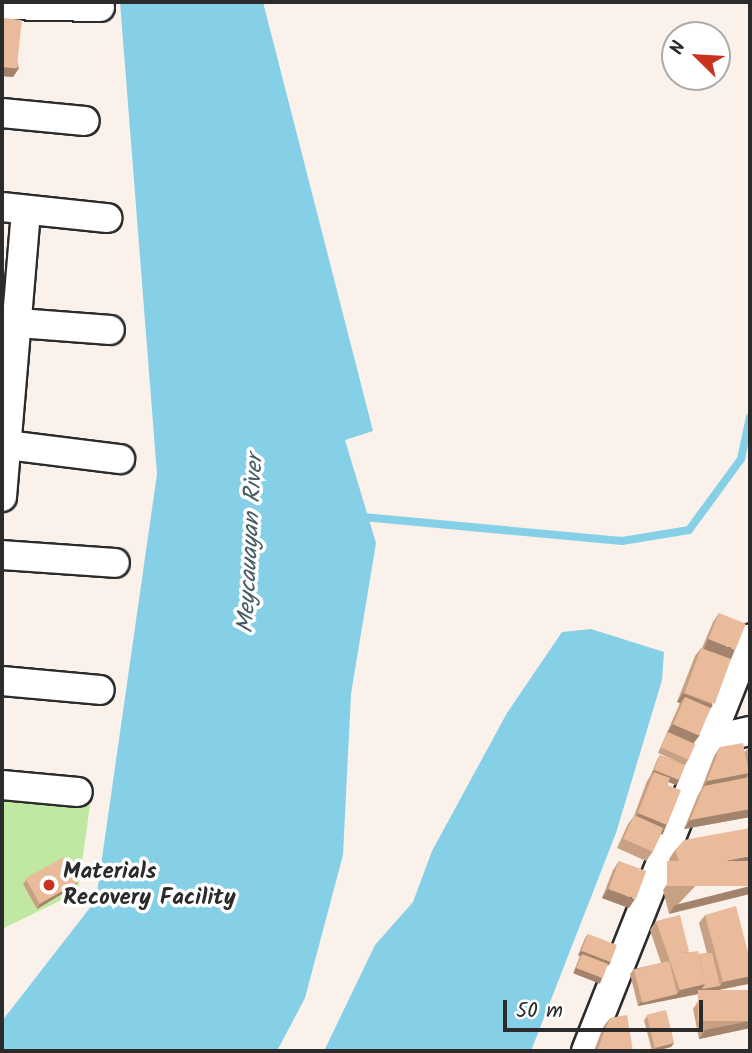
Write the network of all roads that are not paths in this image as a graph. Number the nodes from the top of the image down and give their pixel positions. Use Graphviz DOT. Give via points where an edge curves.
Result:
graph roads {
  1 [pos="36,4"];
  2 [pos="2,5"];
  3 [pos="100,7"];
  4 [pos="2,113"];
  5 [pos="85,121"];
  6 [pos="14,208"];
  7 [pos="107,218"];
  8 [pos="19,323"];
  9 [pos="110,330"];
  10 [pos="7,445"];
  11 [pos="120,459"];
  12 [pos="2,497"];
  13 [pos="2,555"];
  14 [pos="115,564"];
  15 [pos="750,638"];
  16 [pos="2,681"];
  17 [pos="100,690"];
  18 [pos="750,731"];
  19 [pos="715,739"];
  20 [pos="2,785"];
  21 [pos="78,792"];
  22 [pos="586,1051"];
  1 -- 2 [label="street"];
  1 -- 3 [label="street"];
  4 -- 5 [label="street"];
  6 -- 7 [label="street"];
  6 -- 8 [label="street"];
  8 -- 9 [label="street"];
  8 -- 10 [label="street"];
  10 -- 11 [label="street"];
  10 -- 12 [label="street"];
  13 -- 14 [label="street"];
  15 -- 19 [label="street"];
  16 -- 17 [label="street"];
  18 -- 19 [label="street"];
  19 -- 22 [label="street"];
  20 -- 21 [label="street"];
}
